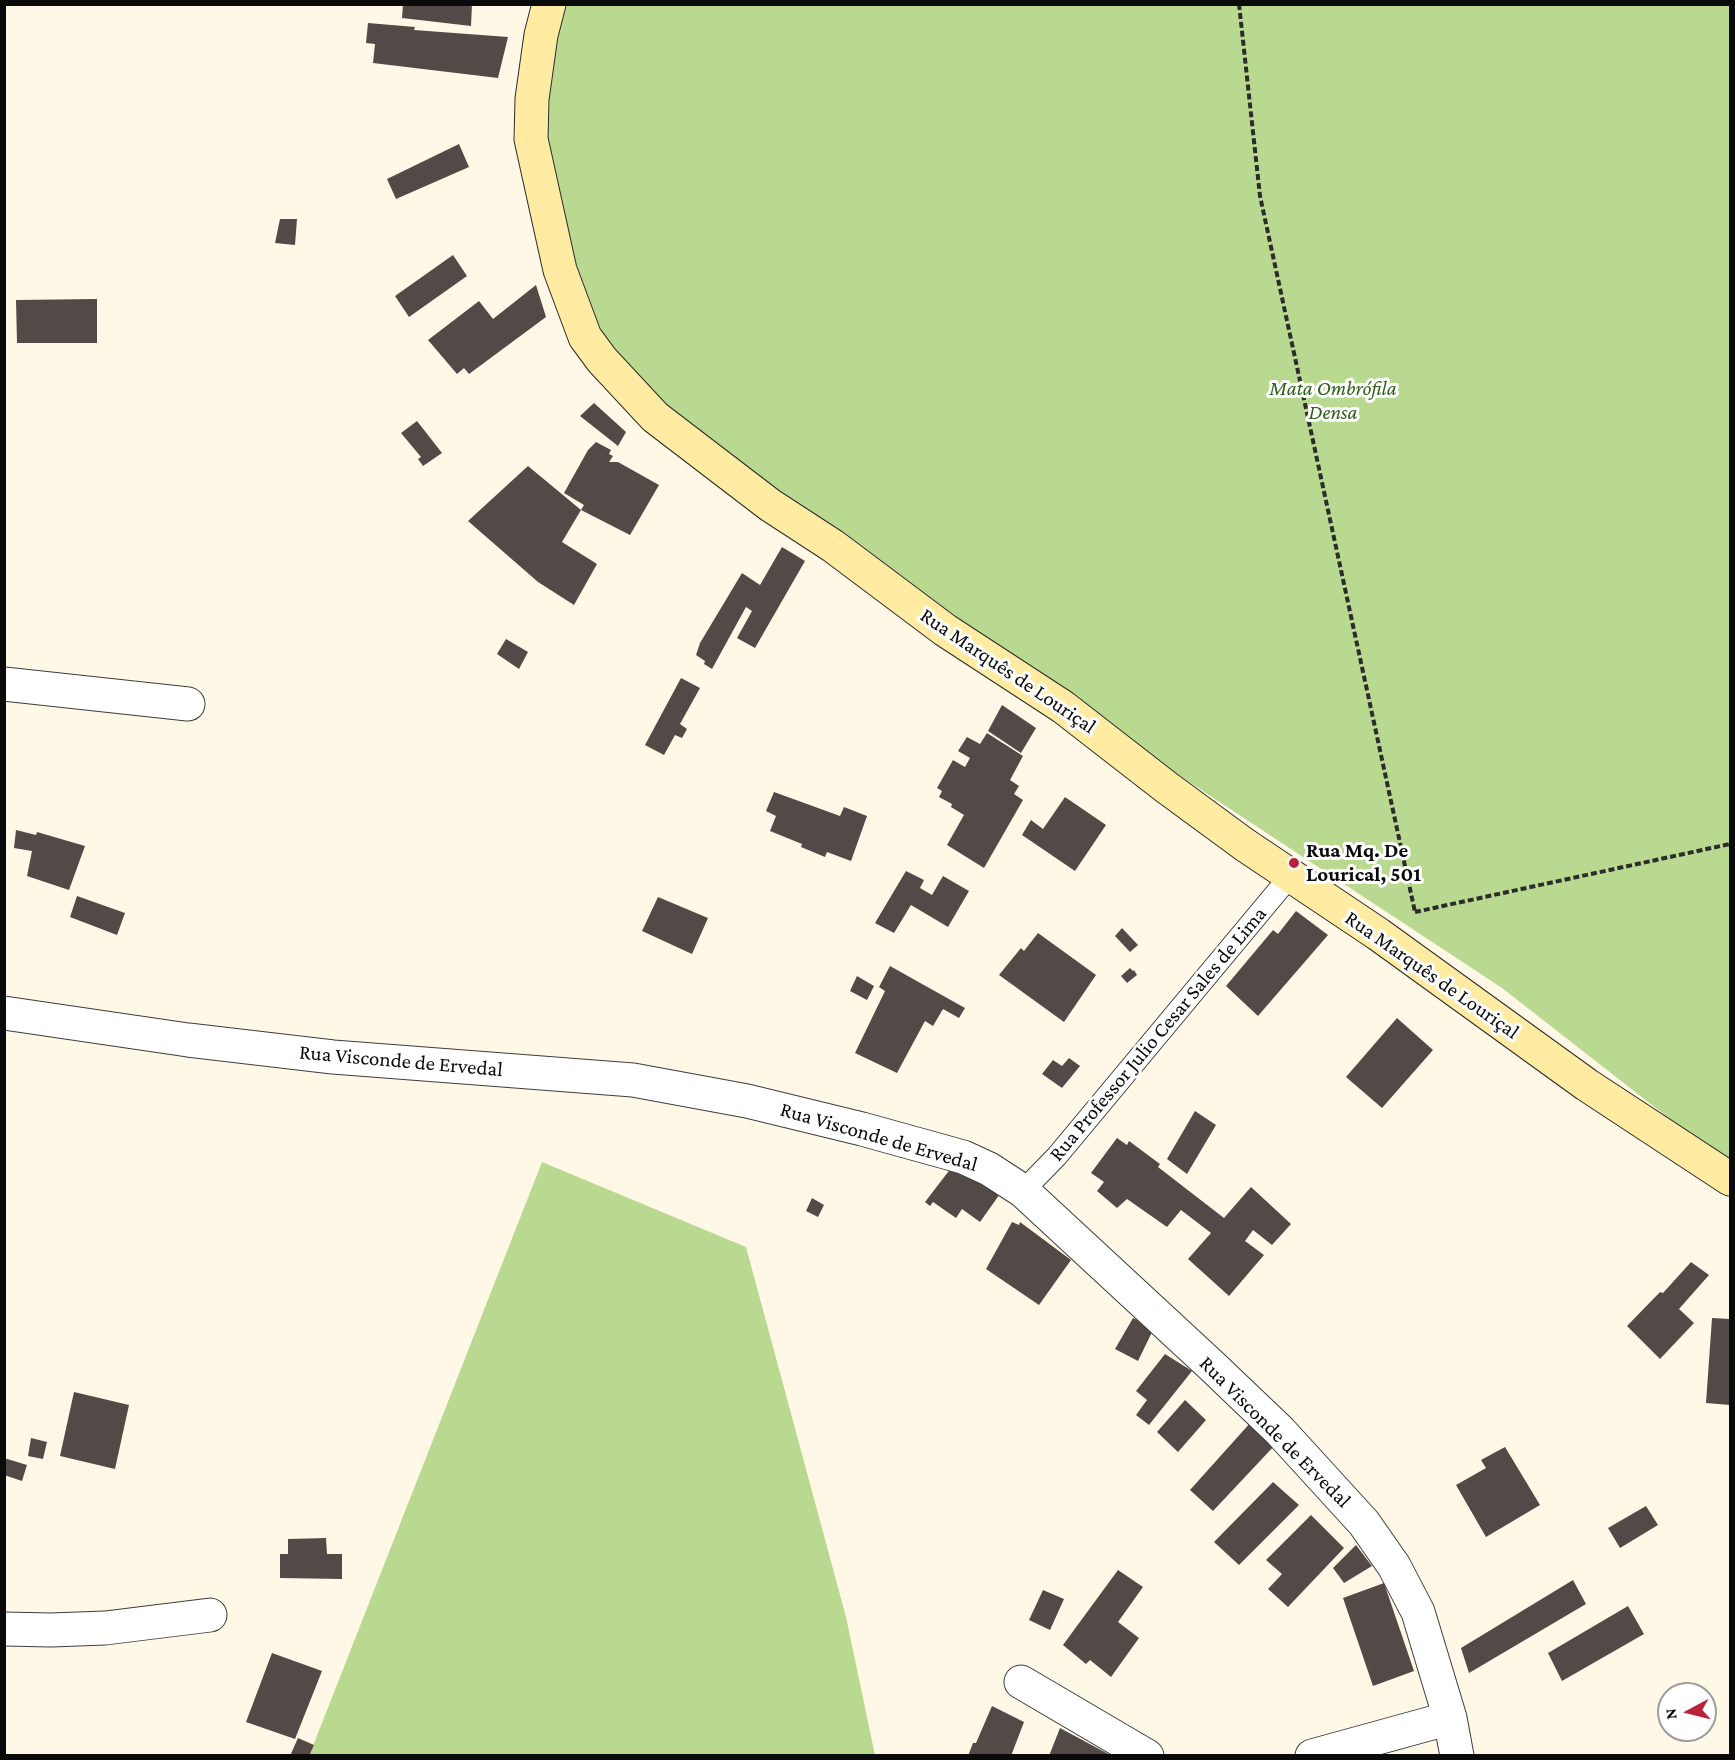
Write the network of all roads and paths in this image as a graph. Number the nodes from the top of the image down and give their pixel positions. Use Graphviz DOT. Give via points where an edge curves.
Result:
graph roads {
  1 [pos="549,4"];
  2 [pos="1239,4"];
  3 [pos="4,684"];
  4 [pos="188,704"];
  5 [pos="1731,844"];
  6 [pos="1291,875"];
  7 [pos="1415,912"];
  8 [pos="1378,934"];
  9 [pos="4,1013"];
  10 [pos="1731,1179"];
  11 [pos="1023,1191"];
  12 [pos="210,1615"];
  13 [pos="4,1629"];
  14 [pos="1021,1682"];
  15 [pos="1450,1718"];
  16 [pos="1147,1755"];
  17 [pos="1312,1755"];
  18 [pos="1458,1755"];
  1 -- 6 [label="main road, Rua Marquês de Louriçal" via="532,99 531,139 560,270 585,337 602,360 655,417 770,505 833,546 945,630 1063,707 1166,787"];
  2 -- 7 [label="path" via="1260,196"];
  3 -- 4 [label="street"];
  5 -- 7 [label="path"];
  6 -- 8 [label="main road, Rua Marquês de Louriçal"];
  6 -- 11 [label="lane, Rua Professor Julio Cesar Sales de Lima" via="1057,1156"];
  7 -- 8 [label="path"];
  8 -- 10 [label="main road, Rua Marquês de Louriçal" via="1587,1085"];
  9 -- 11 [label="street, Rua Visconde de Ervedal" via="333,1057 633,1080 747,1101 928,1147 989,1169"];
  11 -- 15 [label="street, Rua Visconde de Ervedal" via="1280,1431 1364,1523 1394,1566 1418,1611"];
  12 -- 13 [label="street" via="105,1628"];
  14 -- 16 [label="street"];
  15 -- 17 [label="street"];
  15 -- 18 [label="street, Rua Visconde de Ervedal"];
}
